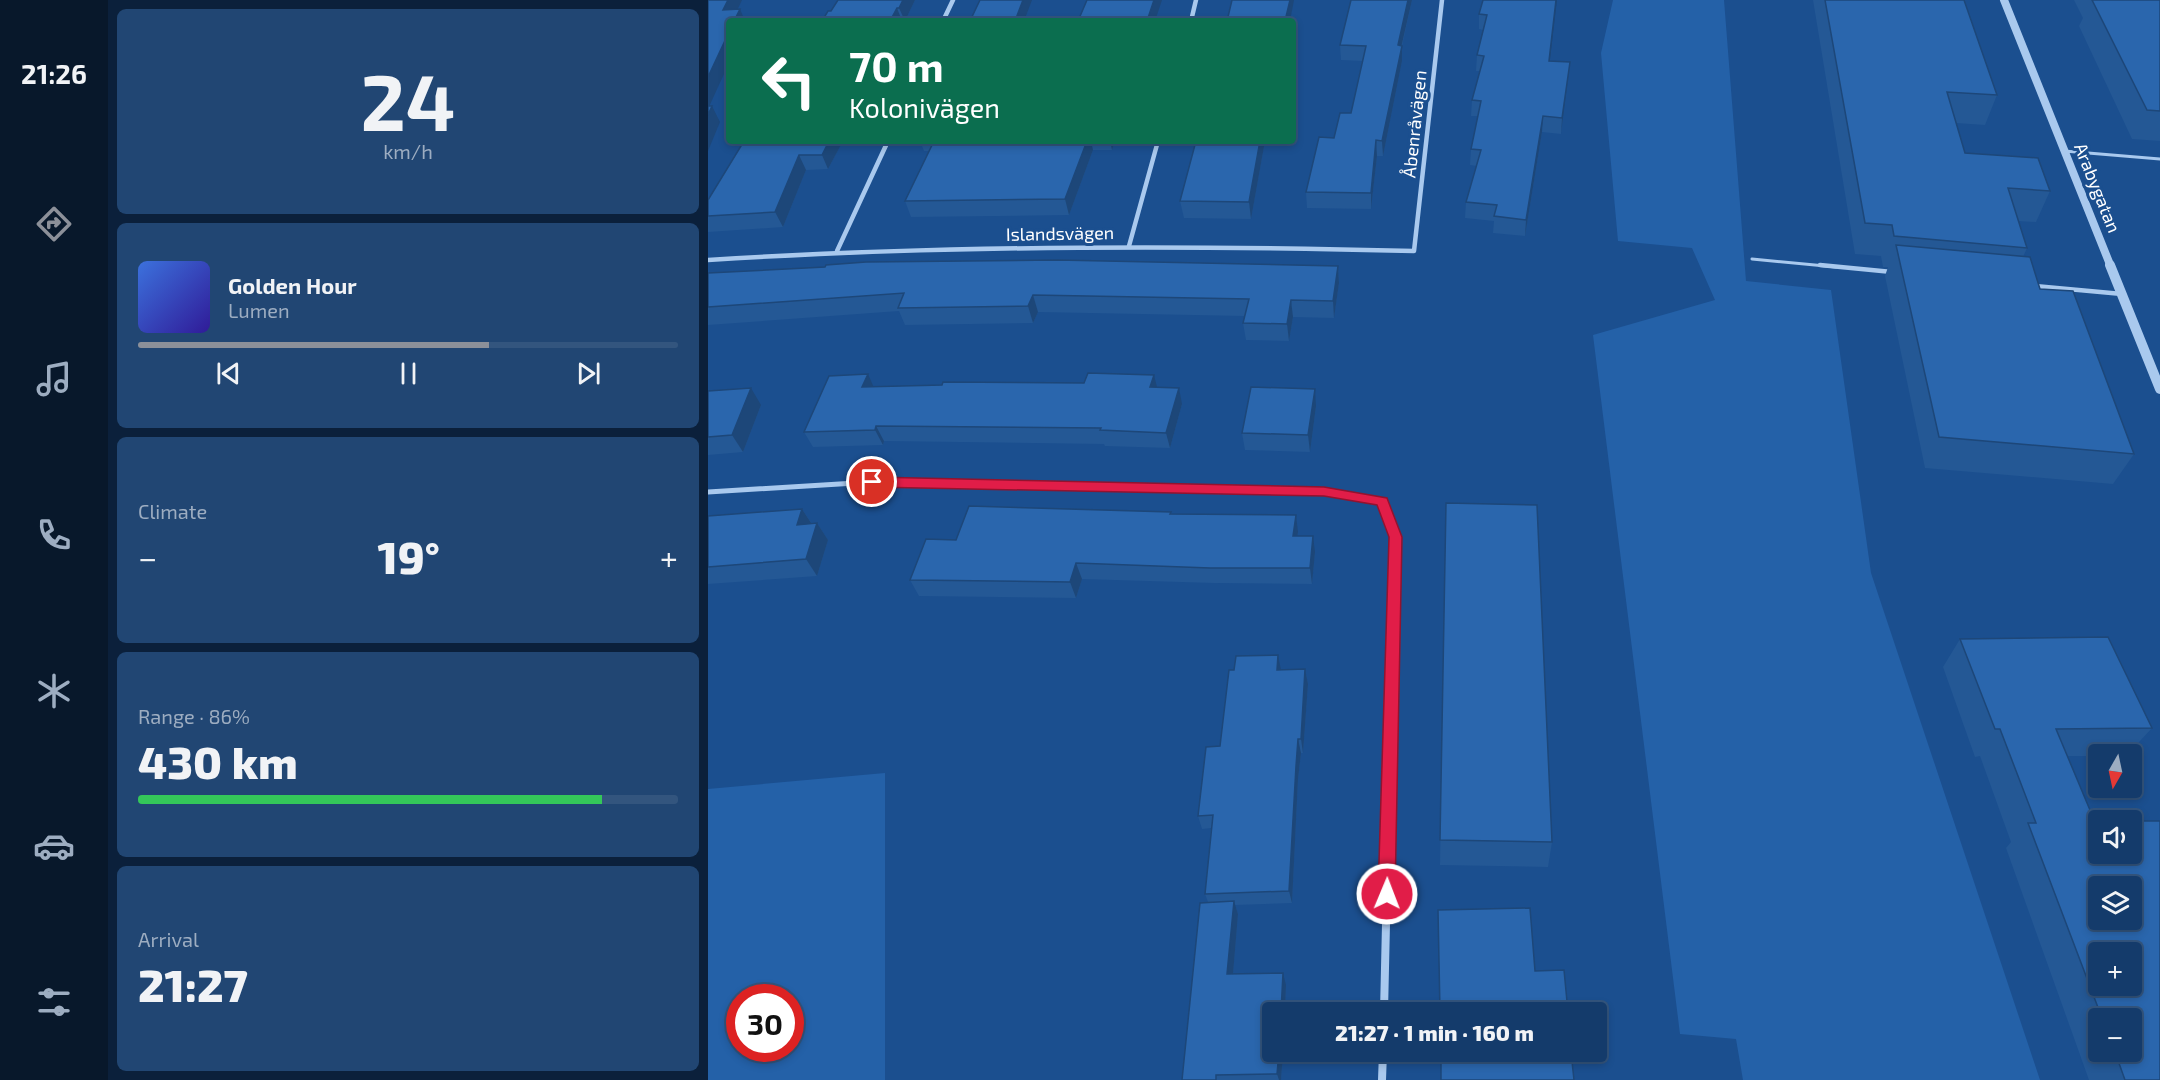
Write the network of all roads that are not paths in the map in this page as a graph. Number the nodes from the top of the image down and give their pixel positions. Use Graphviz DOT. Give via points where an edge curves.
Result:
graph roads {
  1 [pos="953,0"];
  2 [pos="1196,0"];
  3 [pos="1442,0"];
  4 [pos="2004,0"];
  5 [pos="944,18"];
  6 [pos="1192,18"];
  7 [pos="887,144"];
  8 [pos="1157,144"];
  9 [pos="2064,151"];
  10 [pos="2160,159"];
  11 [pos="1129,246"];
  12 [pos="837,251"];
  13 [pos="1414,251"];
  14 [pos="1752,259"];
  15 [pos="708,260"];
  16 [pos="1903,273"];
  17 [pos="2030,285"];
  18 [pos="2122,294"];
  19 [pos="2160,389"];
  20 [pos="708,492"];
  21 [pos="1384,1002"];
  22 [pos="1383,1062"];
  23 [pos="1382,1080"];
  1 -- 5 [label="street"];
  2 -- 6 [label="street"];
  3 -- 13 [label="street, Åbenråvägen"];
  4 -- 9 [label="street, Arabygatan"];
  7 -- 12 [label="street"];
  8 -- 11 [label="street"];
  9 -- 10 [label="lane"];
  9 -- 18 [label="street, Arabygatan"];
  11 -- 12 [label="street, Islandsvägen"];
  11 -- 13 [label="street, Islandsvägen"];
  12 -- 15 [label="street, Islandsvägen"];
  14 -- 16 [label="lane"];
  17 -- 18 [label="lane"];
  18 -- 19 [label="street, Arabygatan"];
  20 -- 21 [label="street" via="872,482 1324,491 1382,501 1395,537"];
  22 -- 23 [label="street"];
}
